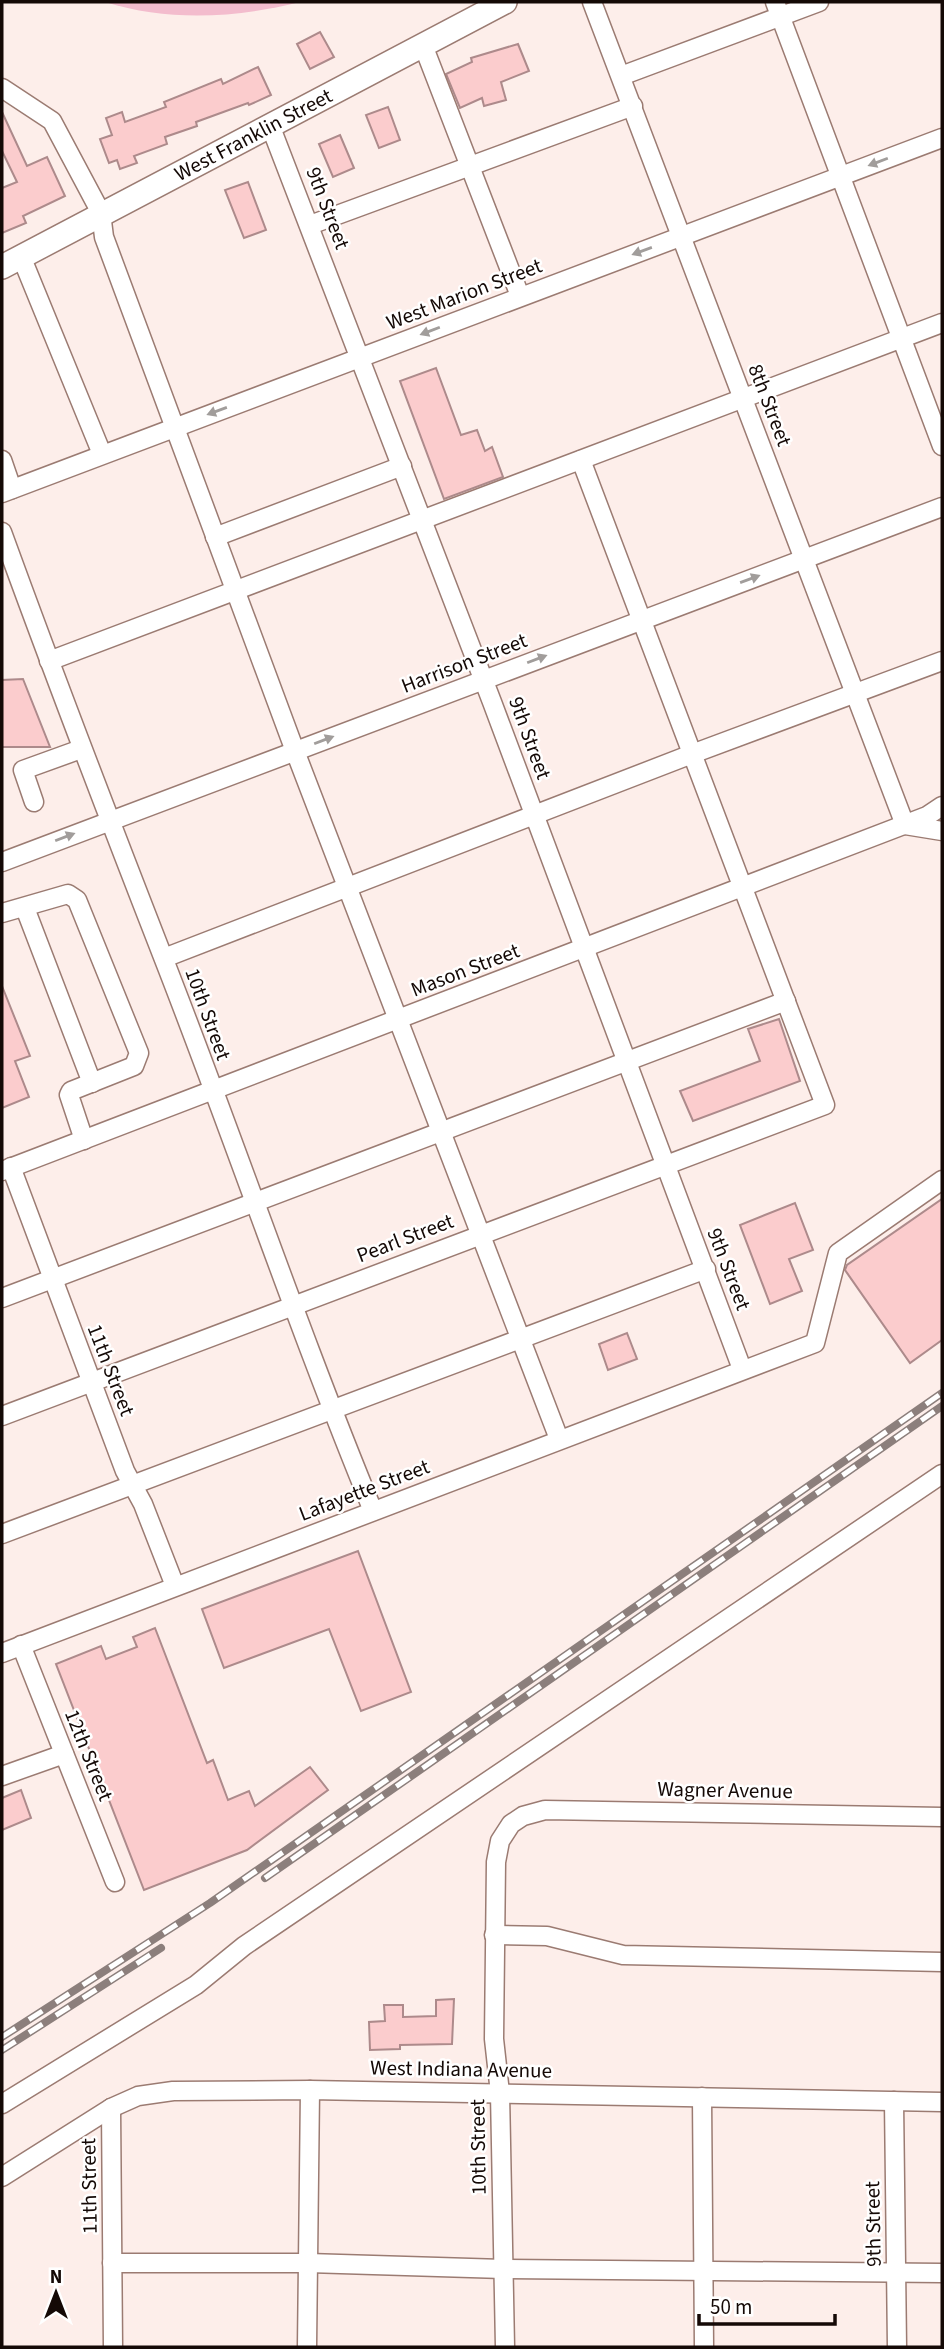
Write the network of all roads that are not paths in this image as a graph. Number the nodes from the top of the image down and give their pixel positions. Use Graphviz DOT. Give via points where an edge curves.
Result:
graph roads {
  1 [pos="505,2"];
  2 [pos="592,2"];
  3 [pos="819,2"];
  4 [pos="778,9"];
  5 [pos="423,45"];
  6 [pos="621,76"];
  7 [pos="2,88"];
  8 [pos="632,106"];
  9 [pos="270,125"];
  10 [pos="942,138"];
  11 [pos="470,165"];
  12 [pos="841,176"];
  13 [pos="101,212"];
  14 [pos="310,225"];
  15 [pos="683,235"];
  16 [pos="11,262"];
  17 [pos="520,296"];
  18 [pos="942,323"];
  19 [pos="902,338"];
  20 [pos="360,357"];
  21 [pos="744,398"];
  22 [pos="174,427"];
  23 [pos="942,446"];
  24 [pos="102,454"];
  25 [pos="2,460"];
  26 [pos="581,460"];
  27 [pos="401,466"];
  28 [pos="7,491"];
  29 [pos="942,507"];
  30 [pos="421,519"];
  31 [pos="2,532"];
  32 [pos="215,537"];
  33 [pos="804,559"];
  34 [pos="235,592"];
  35 [pos="642,619"];
  36 [pos="49,661"];
  37 [pos="942,661"];
  38 [pos="484,680"];
  39 [pos="856,693"];
  40 [pos="81,749"];
  41 [pos="295,751"];
  42 [pos="692,754"];
  43 [pos="34,802"];
  44 [pos="942,806"];
  45 [pos="534,815"];
  46 [pos="108,820"];
  47 [pos="905,825"];
  48 [pos="942,831"];
  49 [pos="2,862"];
  50 [pos="347,887"];
  51 [pos="743,889"];
  52 [pos="25,908"];
  53 [pos="2,912"];
  54 [pos="584,949"];
  55 [pos="164,958"];
  56 [pos="786,1001"];
  57 [pos="398,1021"];
  58 [pos="627,1061"];
  59 [pos="92,1083"];
  60 [pos="212,1091"];
  61 [pos="440,1132"];
  62 [pos="84,1140"];
  63 [pos="665,1163"];
  64 [pos="6,1169"];
  65 [pos="942,1180"];
  66 [pos="253,1202"];
  67 [pos="480,1234"];
  68 [pos="706,1269"];
  69 [pos="52,1279"];
  70 [pos="2,1298"];
  71 [pos="292,1305"];
  72 [pos="520,1339"];
  73 [pos="742,1368"];
  74 [pos="90,1382"];
  75 [pos="331,1409"];
  76 [pos="2,1416"];
  77 [pos="559,1439"];
  78 [pos="942,1475"];
  79 [pos="133,1485"];
  80 [pos="373,1511"];
  81 [pos="2,1534"];
  82 [pos="175,1586"];
  83 [pos="21,1645"];
  84 [pos="2,1653"];
  85 [pos="64,1754"];
  86 [pos="2,1776"];
  87 [pos="942,1817"];
  88 [pos="510,1824"];
  89 [pos="115,1882"];
  90 [pos="494,1935"];
  91 [pos="942,1962"];
  92 [pos="310,2090"];
  93 [pos="500,2092"];
  94 [pos="702,2097"];
  95 [pos="894,2101"];
  96 [pos="942,2102"];
  97 [pos="2,2104"];
  98 [pos="111,2108"];
  99 [pos="2,2177"];
  100 [pos="113,2263"];
  101 [pos="308,2263"];
  102 [pos="503,2269"];
  103 [pos="703,2271"];
  104 [pos="896,2272"];
  105 [pos="942,2273"];
  106 [pos="113,2347"];
  107 [pos="307,2347"];
  108 [pos="505,2347"];
  109 [pos="704,2347"];
  110 [pos="897,2347"];
  1 -- 5 [label="main road, West Franklin Street"];
  2 -- 6 [label="street, 8th Street"];
  3 -- 4 [label="street"];
  4 -- 6 [label="street"];
  4 -- 12 [label="street"];
  5 -- 9 [label="main road, West Franklin Street"];
  5 -- 11 [label="street"];
  6 -- 8 [label="street, 8th Street"];
  7 -- 13 [label="street" via="52,121"];
  8 -- 11 [label="street"];
  8 -- 15 [label="street, 8th Street"];
  9 -- 13 [label="main road, West Franklin Street"];
  9 -- 14 [label="street, 9th Street"];
  10 -- 12 [label="street, West Marion Street, one-way"];
  11 -- 14 [label="street"];
  11 -- 17 [label="street"];
  12 -- 15 [label="street, West Marion Street"];
  12 -- 19 [label="street"];
  13 -- 16 [label="main road, West Franklin Street"];
  13 -- 22 [label="street" via="104,237"];
  14 -- 20 [label="street, 9th Street"];
  15 -- 17 [label="street, West Marion Street, one-way"];
  15 -- 21 [label="street, 8th Street"];
  16 -- 24 [label="street"];
  17 -- 20 [label="street, West Marion Street, one-way"];
  18 -- 19 [label="street"];
  19 -- 21 [label="street"];
  19 -- 23 [label="street"];
  20 -- 22 [label="street, West Marion Street, one-way"];
  20 -- 27 [label="street, 9th Street"];
  21 -- 26 [label="street"];
  21 -- 33 [label="street, 8th Street"];
  22 -- 24 [label="street, West Marion Street"];
  22 -- 32 [label="street"];
  24 -- 28 [label="street, West Marion Street"];
  25 -- 28 [label="street"];
  26 -- 30 [label="street"];
  26 -- 35 [label="street"];
  27 -- 30 [label="street, 9th Street"];
  27 -- 32 [label="street"];
  29 -- 33 [label="street, Harrison Street"];
  30 -- 34 [label="street"];
  30 -- 38 [label="street, 9th Street"];
  31 -- 36 [label="street, 10th Street"];
  32 -- 34 [label="street"];
  35 -- 33 [label="street, Harrison Street, one-way"];
  33 -- 39 [label="street, 8th Street"];
  34 -- 36 [label="street"];
  34 -- 41 [label="street"];
  38 -- 35 [label="street, Harrison Street, one-way"];
  35 -- 42 [label="street"];
  36 -- 40 [label="street, 10th Street"];
  37 -- 39 [label="street"];
  41 -- 38 [label="street, Harrison Street, one-way"];
  38 -- 45 [label="street, 9th Street"];
  39 -- 42 [label="street"];
  39 -- 47 [label="street, 8th Street"];
  40 -- 43 [label="street" via="23,771"];
  40 -- 46 [label="street, 10th Street"];
  41 -- 46 [label="street, Harrison Street"];
  41 -- 50 [label="street"];
  42 -- 45 [label="street"];
  42 -- 51 [label="street"];
  44 -- 47 [label="street, Mason Street"];
  45 -- 50 [label="street"];
  45 -- 54 [label="street, 9th Street"];
  49 -- 46 [label="street, Harrison Street, one-way"];
  46 -- 55 [label="street, 10th Street"];
  47 -- 48 [label="street"];
  47 -- 51 [label="street, Mason Street"];
  50 -- 55 [label="street"];
  50 -- 57 [label="street"];
  51 -- 54 [label="street, Mason Street"];
  51 -- 56 [label="street"];
  52 -- 53 [label="street"];
  52 -- 59 [label="street"];
  52 -- 59 [label="street" via="68,894 77,900 139,1053 134,1066"];
  54 -- 57 [label="street, Mason Street"];
  54 -- 58 [label="street, 9th Street"];
  55 -- 60 [label="street, 10th Street"];
  56 -- 58 [label="street"];
  56 -- 63 [label="street, Pearl Street" via="825,1105"];
  57 -- 60 [label="street, Mason Street"];
  57 -- 61 [label="street"];
  58 -- 61 [label="street"];
  58 -- 63 [label="street, 9th Street"];
  59 -- 62 [label="street" via="69,1095"];
  60 -- 62 [label="street, Mason Street"];
  60 -- 66 [label="street, 10th Street"];
  61 -- 66 [label="street"];
  61 -- 67 [label="street"];
  62 -- 64 [label="street, Mason Street"];
  63 -- 67 [label="street, Pearl Street"];
  63 -- 68 [label="street, 9th Street"];
  64 -- 69 [label="street, 11th Street"];
  65 -- 73 [label="street, Lafayette Street" via="838,1253 815,1343"];
  66 -- 69 [label="street"];
  66 -- 71 [label="street, 10th Street"];
  67 -- 71 [label="street, Pearl Street"];
  67 -- 72 [label="street"];
  68 -- 72 [label="street"];
  68 -- 73 [label="street, 9th Street"];
  69 -- 70 [label="street"];
  69 -- 74 [label="street, 11th Street"];
  71 -- 74 [label="street, Pearl Street"];
  71 -- 75 [label="street, 10th Street"];
  72 -- 75 [label="street"];
  72 -- 77 [label="street"];
  73 -- 77 [label="street, Lafayette Street"];
  74 -- 76 [label="street, Pearl Street"];
  74 -- 79 [label="street, 11th Street"];
  75 -- 79 [label="street"];
  75 -- 80 [label="street, 10th Street"];
  77 -- 80 [label="street, Lafayette Street"];
  78 -- 97 [label="street" via="244,1946 196,1985"];
  79 -- 81 [label="street"];
  79 -- 82 [label="street, 11th Street"];
  80 -- 82 [label="street, Lafayette Street"];
  82 -- 83 [label="street, Lafayette Street"];
  83 -- 84 [label="street, Lafayette Street"];
  83 -- 85 [label="street, 12th Street"];
  85 -- 86 [label="street"];
  85 -- 89 [label="street, 12th Street"];
  87 -- 88 [label="street, Wagner Avenue" via="545,1810"];
  88 -- 90 [label="street, 10th Street" via="500,1841 496,1862"];
  90 -- 91 [label="street" via="547,1936 623,1955"];
  90 -- 93 [label="street, 10th Street" via="494,2039"];
  92 -- 93 [label="street, West Indiana Avenue"];
  92 -- 98 [label="street, West Indiana Avenue" via="173,2091 138,2096"];
  92 -- 101 [label="street"];
  93 -- 94 [label="street, West Indiana Avenue"];
  93 -- 102 [label="street, 10th Street"];
  94 -- 95 [label="street, West Indiana Avenue"];
  94 -- 103 [label="street"];
  95 -- 96 [label="street, West Indiana Avenue"];
  95 -- 104 [label="street, 9th Street"];
  98 -- 99 [label="street, West Indiana Avenue"];
  98 -- 100 [label="street, 11th Street"];
  100 -- 101 [label="street"];
  100 -- 106 [label="street, 11th Street"];
  101 -- 102 [label="street"];
  101 -- 107 [label="street"];
  102 -- 103 [label="street"];
  102 -- 108 [label="street, 10th Street"];
  103 -- 104 [label="street"];
  103 -- 109 [label="street"];
  104 -- 105 [label="street"];
  104 -- 110 [label="street, 9th Street"];
}
